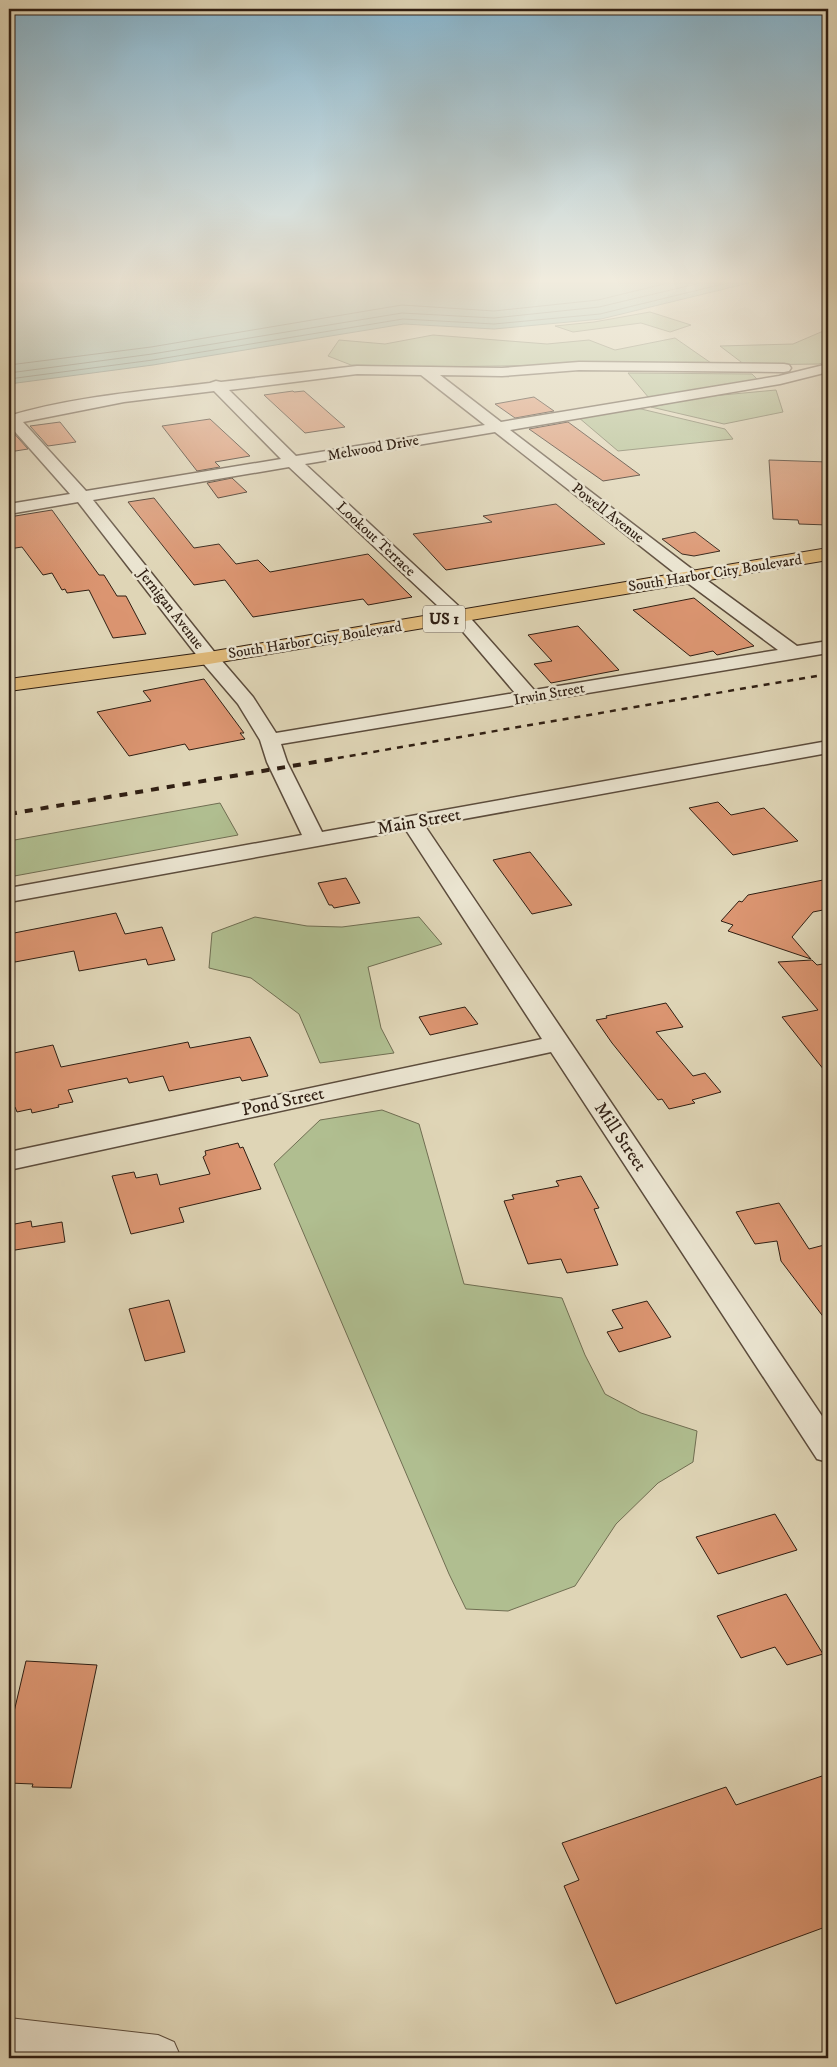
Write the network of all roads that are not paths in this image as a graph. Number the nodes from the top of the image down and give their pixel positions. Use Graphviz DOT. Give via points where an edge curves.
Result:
graph roads {
  1 [pos="274,379"];
  2 [pos="436,379"];
  3 [pos="782,379"];
  4 [pos="216,386"];
  5 [pos="11,420"];
  6 [pos="497,427"];
  7 [pos="293,462"];
  8 [pos="82,497"];
  9 [pos="9,509"];
  10 [pos="828,554"];
  11 [pos="691,577"];
  12 [pos="459,616"];
  13 [pos="828,647"];
  14 [pos="794,653"];
  15 [pos="210,658"];
  16 [pos="9,685"];
  17 [pos="530,698"];
  18 [pos="270,740"];
  19 [pos="828,747"];
  20 [pos="412,823"];
  21 [pos="316,841"];
  22 [pos="9,895"];
  23 [pos="557,1043"];
  24 [pos="9,1161"];
  25 [pos="828,1450"];
  26 [pos="9,2041"];
  27 [pos="158,2058"];
  1 -- 4 [label="street"];
  2 -- 6 [label="street, Powell Avenue"];
  3 -- 6 [label="street, Melwood Drive"];
  4 -- 5 [label="street" via="73,406"];
  4 -- 7 [label="street, Lookout Terrace"];
  5 -- 8 [label="street, Jernigan Avenue"];
  6 -- 7 [label="street, Melwood Drive"];
  6 -- 11 [label="street, Powell Avenue"];
  7 -- 8 [label="street, Melwood Drive"];
  7 -- 12 [label="street, Lookout Terrace"];
  8 -- 9 [label="street, Melwood Drive"];
  8 -- 15 [label="street, Jernigan Avenue"];
  10 -- 11 [label="main road, South Harbor City Boulevard / US 1"];
  11 -- 12 [label="main road, South Harbor City Boulevard / US 1"];
  11 -- 14 [label="street, Powell Avenue"];
  12 -- 15 [label="main road, South Harbor City Boulevard / US 1"];
  12 -- 17 [label="street, Lookout Terrace"];
  13 -- 14 [label="street, Irwin Street"];
  14 -- 17 [label="street, Irwin Street"];
  15 -- 16 [label="main road, South Harbor City Boulevard / US 1"];
  15 -- 18 [label="street, Jernigan Avenue" via="246,700"];
  17 -- 18 [label="street, Irwin Street"];
  18 -- 21 [label="street, Jernigan Avenue" via="277,762"];
  19 -- 20 [label="street, Main Street"];
  20 -- 21 [label="street, Main Street"];
  20 -- 23 [label="street, Mill Street"];
  21 -- 22 [label="street, Main Street"];
  23 -- 24 [label="street, Pond Street"];
  23 -- 25 [label="street, Mill Street"];
  26 -- 27 [label="street"];
}
